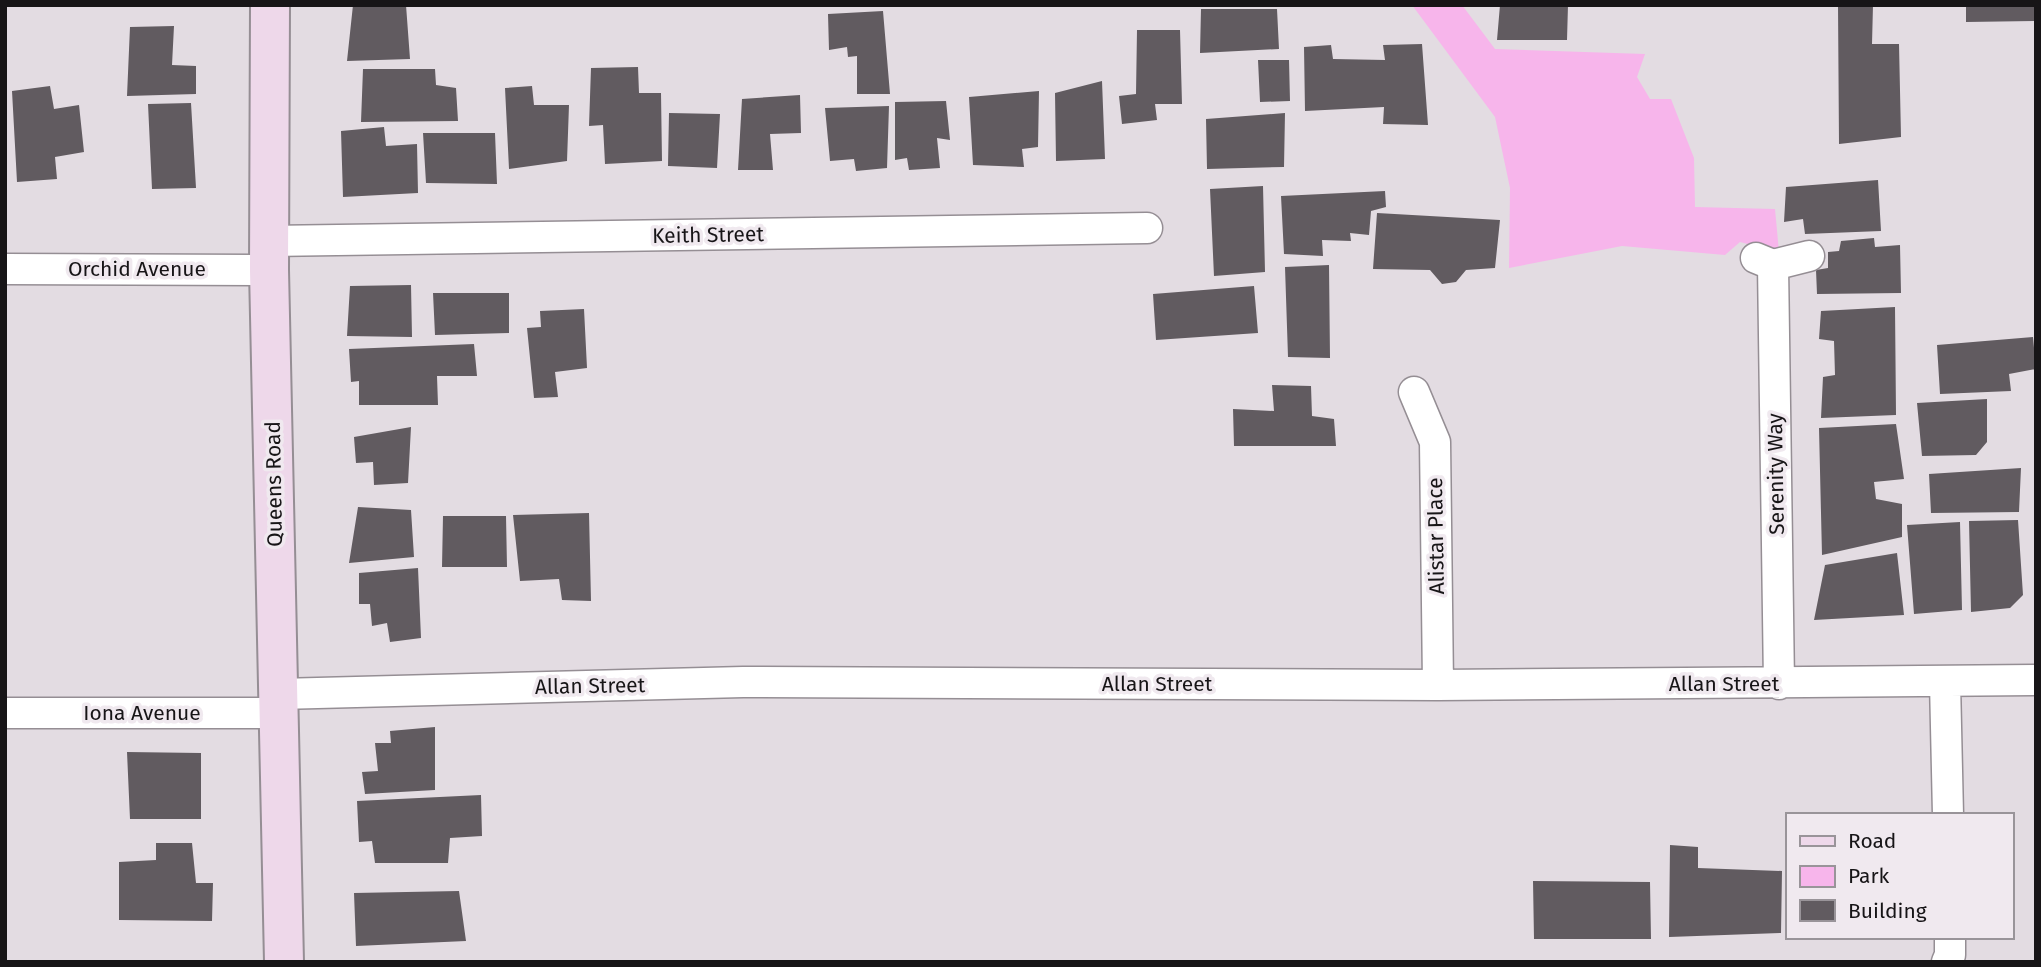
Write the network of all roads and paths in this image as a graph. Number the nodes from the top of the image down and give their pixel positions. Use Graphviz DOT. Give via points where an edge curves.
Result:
graph roads {
  1 [pos="270,5"];
  2 [pos="1147,228"];
  3 [pos="269,256"];
  4 [pos="1809,256"];
  5 [pos="5,269"];
  6 [pos="1414,392"];
  7 [pos="2036,680"];
  8 [pos="1945,682"];
  9 [pos="1779,684"];
  10 [pos="1438,685"];
  11 [pos="278,703"];
  12 [pos="5,713"];
  13 [pos="1948,813"];
  14 [pos="1950,939"];
  15 [pos="285,962"];
  16 [pos="1947,962"];
  1 -- 3 [label="street, Queens Road"];
  2 -- 3 [label="street, Keith Street"];
  3 -- 5 [label="street, Orchid Avenue"];
  3 -- 11 [label="street, Queens Road"];
  4 -- 9 [label="street, Serenity Way" via="1765,261"];
  6 -- 10 [label="street, Alistar Place" via="1435,442"];
  7 -- 8 [label="street, Allan Street"];
  8 -- 9 [label="street, Allan Street"];
  8 -- 13 [label="street"];
  9 -- 10 [label="street, Allan Street"];
  10 -- 11 [label="street, Allan Street" via="743,682"];
  11 -- 12 [label="street, Iona Avenue"];
  11 -- 15 [label="street, Queens Road"];
  14 -- 16 [label="street"];
}
